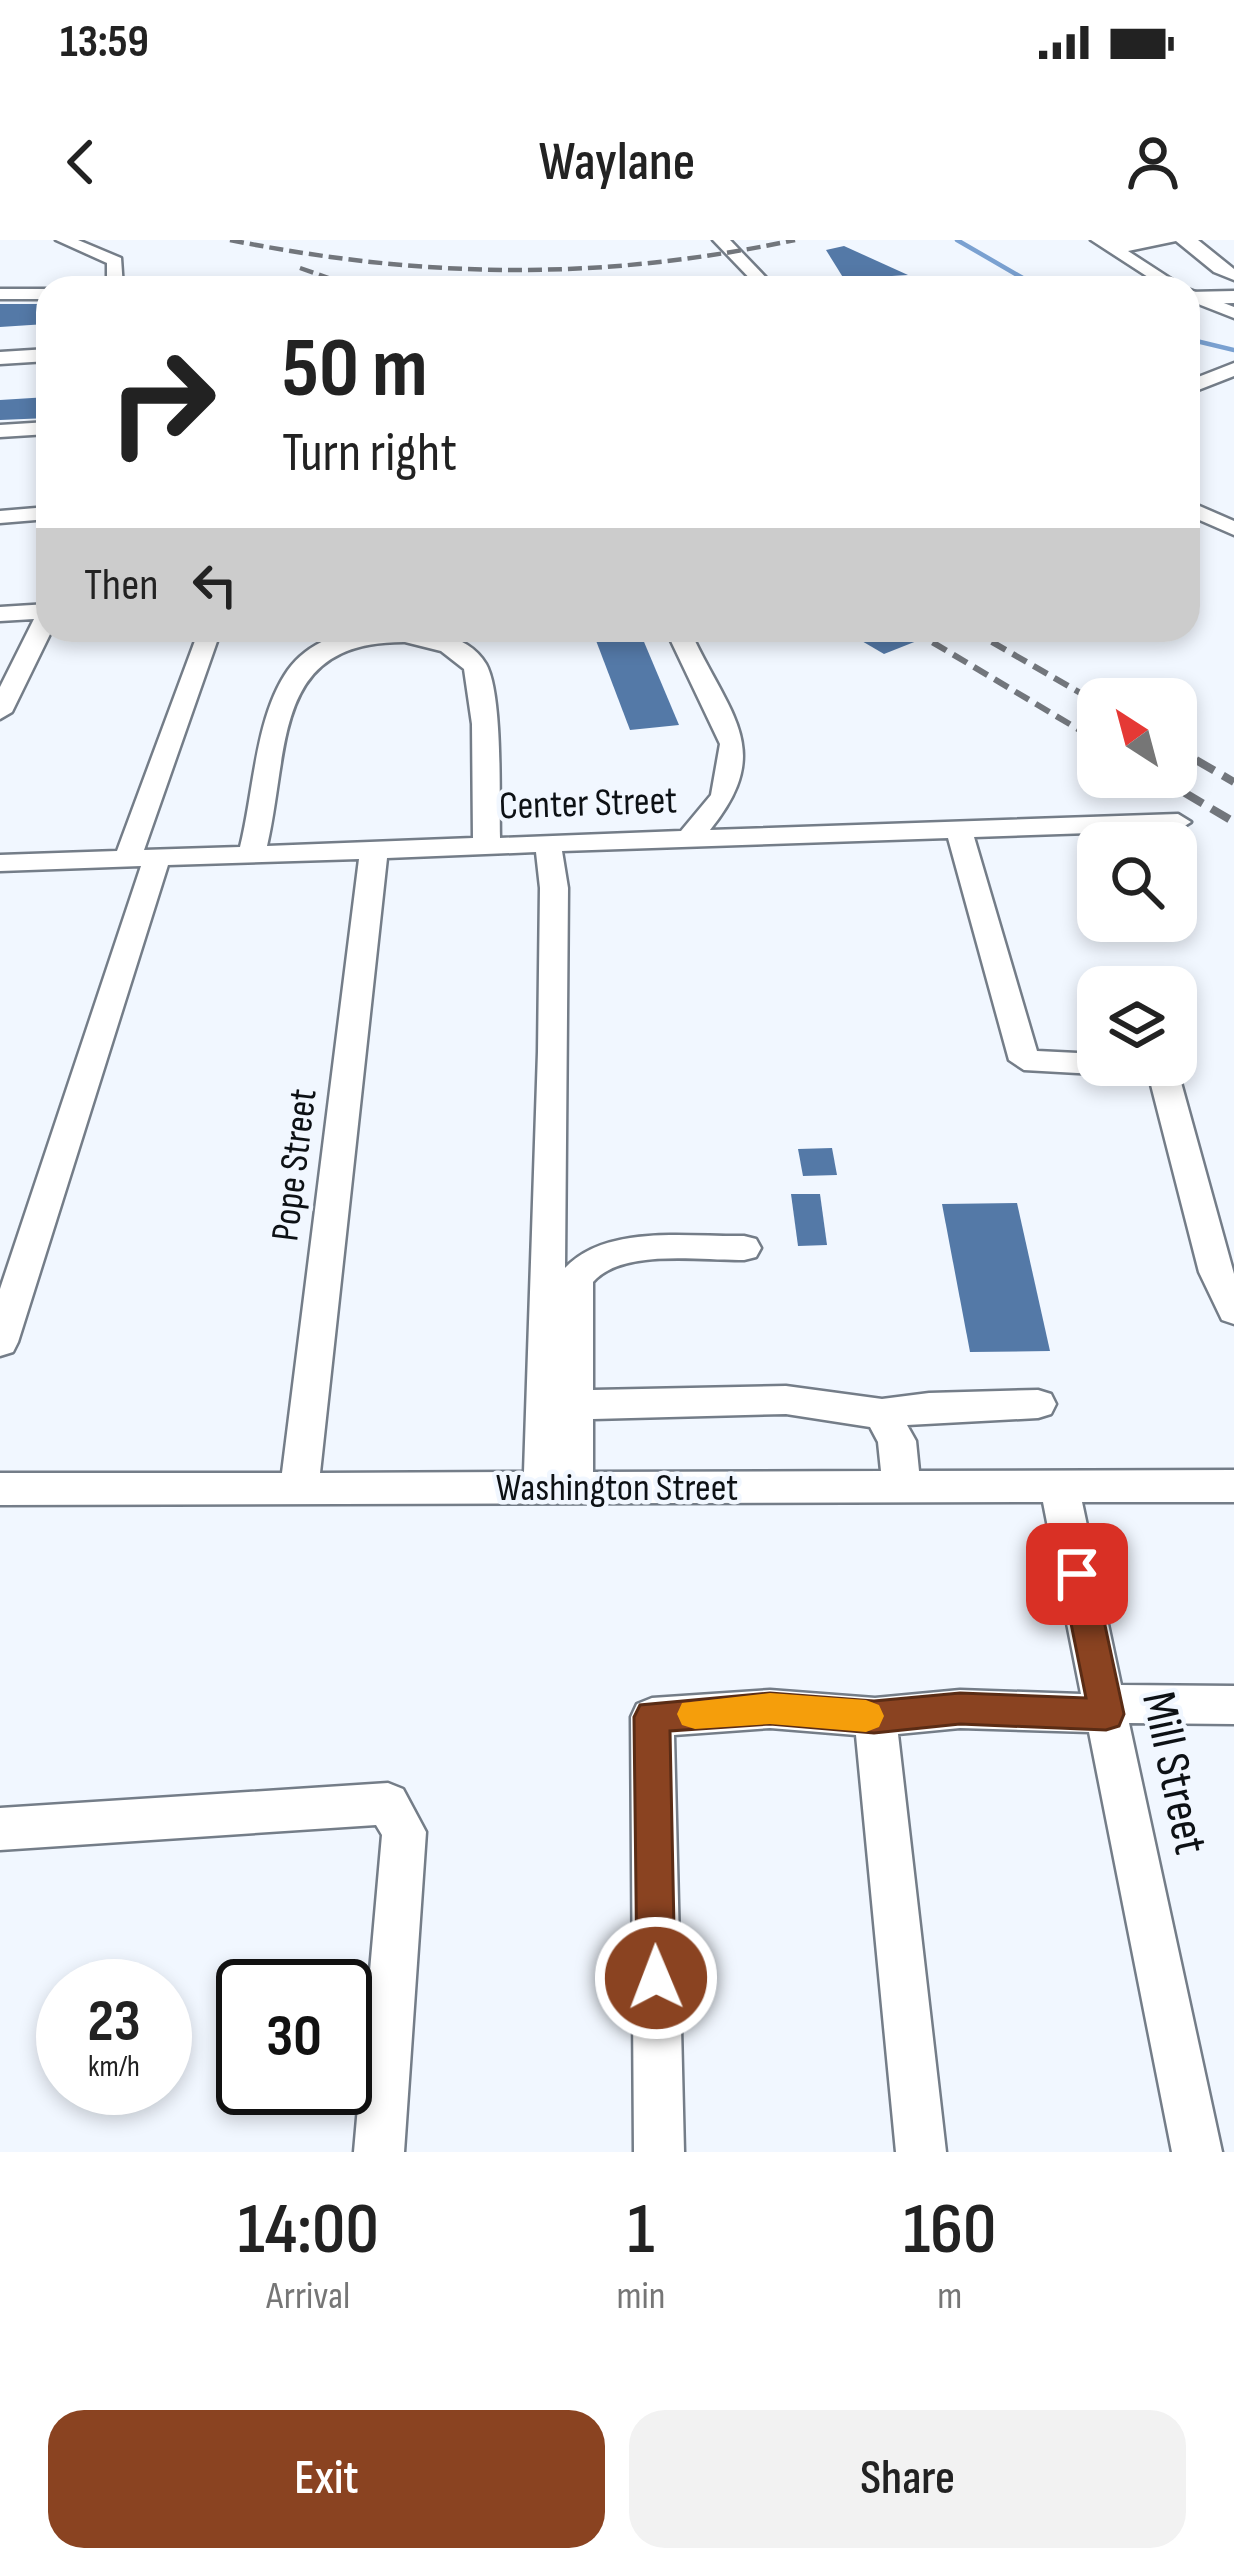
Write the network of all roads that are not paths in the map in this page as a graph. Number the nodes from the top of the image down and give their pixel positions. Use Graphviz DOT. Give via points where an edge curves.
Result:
graph roads {
  1 [pos="64,240"];
  2 [pos="721,240"];
  3 [pos="1168,240"];
  4 [pos="1192,240"];
  5 [pos="1154,241"];
  6 [pos="1105,244"];
  7 [pos="1234,274"];
  8 [pos="115,276"];
  9 [pos="756,276"];
  10 [pos="1156,276"];
  11 [pos="0,294"];
  12 [pos="36,294"];
  13 [pos="1200,296"];
  14 [pos="1234,297"];
  15 [pos="1200,300"];
  16 [pos="1200,304"];
  17 [pos="1234,314"];
  18 [pos="1234,328"];
  19 [pos="36,356"];
  20 [pos="0,358"];
  21 [pos="1234,369"];
  22 [pos="1234,385"];
  23 [pos="1200,387"];
  24 [pos="1200,391"];
  25 [pos="36,429"];
  26 [pos="0,431"];
  27 [pos="1200,513"];
  28 [pos="36,514"];
  29 [pos="0,517"];
  30 [pos="1234,529"];
  31 [pos="36,613"];
  32 [pos="0,614"];
  33 [pos="36,638"];
  34 [pos="206,642"];
  35 [pos="346,642"];
  36 [pos="439,642"];
  37 [pos="683,642"];
  38 [pos="0,712"];
  39 [pos="1077,826"];
  40 [pos="959,830"];
  41 [pos="688,839"];
  42 [pos="548,844"];
  43 [pos="487,846"];
  44 [pos="374,850"];
  45 [pos="252,854"];
  46 [pos="142,858"];
  47 [pos="0,863"];
  48 [pos="1077,1063"];
  49 [pos="1167,1086"];
  50 [pos="744,1248"];
  51 [pos="1234,1311"];
  52 [pos="0,1342"];
  53 [pos="1037,1404"];
  54 [pos="575,1405"];
  55 [pos="882,1414"];
  56 [pos="1059,1486"];
  57 [pos="1234,1486"];
  58 [pos="901,1487"];
  59 [pos="0,1489"];
  60 [pos="558,1489"];
  61 [pos="299,1490"];
  62 [pos="1234,1705"];
  63 [pos="1106,1709"];
  64 [pos="874,1717"];
  65 [pos="0,1828"];
  66 [pos="379,2152"];
  67 [pos="659,2152"];
  68 [pos="921,2152"];
  69 [pos="1197,2152"];
  1 -- 8 [label="street" via="115,261"];
  2 -- 9 [label="street"];
  3 -- 5 [label="street"];
  4 -- 7 [label="street" via="1217,268"];
  5 -- 6 [label="street"];
  6 -- 10 [label="street"];
  11 -- 12 [label="street"];
  13 -- 14 [label="main road"];
  15 -- 17 [label="street"];
  16 -- 18 [label="street"];
  19 -- 20 [label="main road"];
  21 -- 23 [label="street"];
  22 -- 24 [label="street"];
  25 -- 26 [label="street"];
  27 -- 30 [label="street"];
  28 -- 29 [label="street"];
  31 -- 32 [label="street"];
  33 -- 38 [label="street"];
  34 -- 46 [label="street"];
  35 -- 45 [label="street" via="292,675"];
  36 -- 43 [label="street" via="476,667"];
  37 -- 41 [label="street" via="733,744 724,796"];
  39 -- 40 [label="street, Center Street"];
  40 -- 41 [label="street, Center Street"];
  40 -- 48 [label="street" via="1024,1060"];
  41 -- 42 [label="street, Center Street"];
  42 -- 43 [label="street, Center Street"];
  42 -- 60 [label="street"];
  43 -- 44 [label="street, Center Street"];
  44 -- 45 [label="street, Center Street"];
  44 -- 61 [label="street, Pope Street"];
  45 -- 46 [label="street, Center Street"];
  46 -- 47 [label="street, Center Street"];
  46 -- 52 [label="street"];
  49 -- 51 [label="street" via="1216,1272"];
  50 -- 54 [label="street" via="594,1259 576,1279"];
  53 -- 55 [label="street"];
  54 -- 55 [label="street" via="786,1400"];
  54 -- 60 [label="street"];
  55 -- 58 [label="street" via="897,1441"];
  56 -- 57 [label="street, Washington Street"];
  56 -- 58 [label="street, Washington Street"];
  56 -- 63 [label="street, Mill Street"];
  58 -- 60 [label="street, Washington Street"];
  59 -- 61 [label="street, Washington Street"];
  60 -- 61 [label="street, Washington Street"];
  62 -- 63 [label="street"];
  63 -- 64 [label="street"];
  63 -- 69 [label="street, Mill Street"];
  64 -- 67 [label="street" via="770,1709 652,1717"];
  64 -- 68 [label="street"];
  65 -- 66 [label="street" via="388,1804 404,1832"];
}
